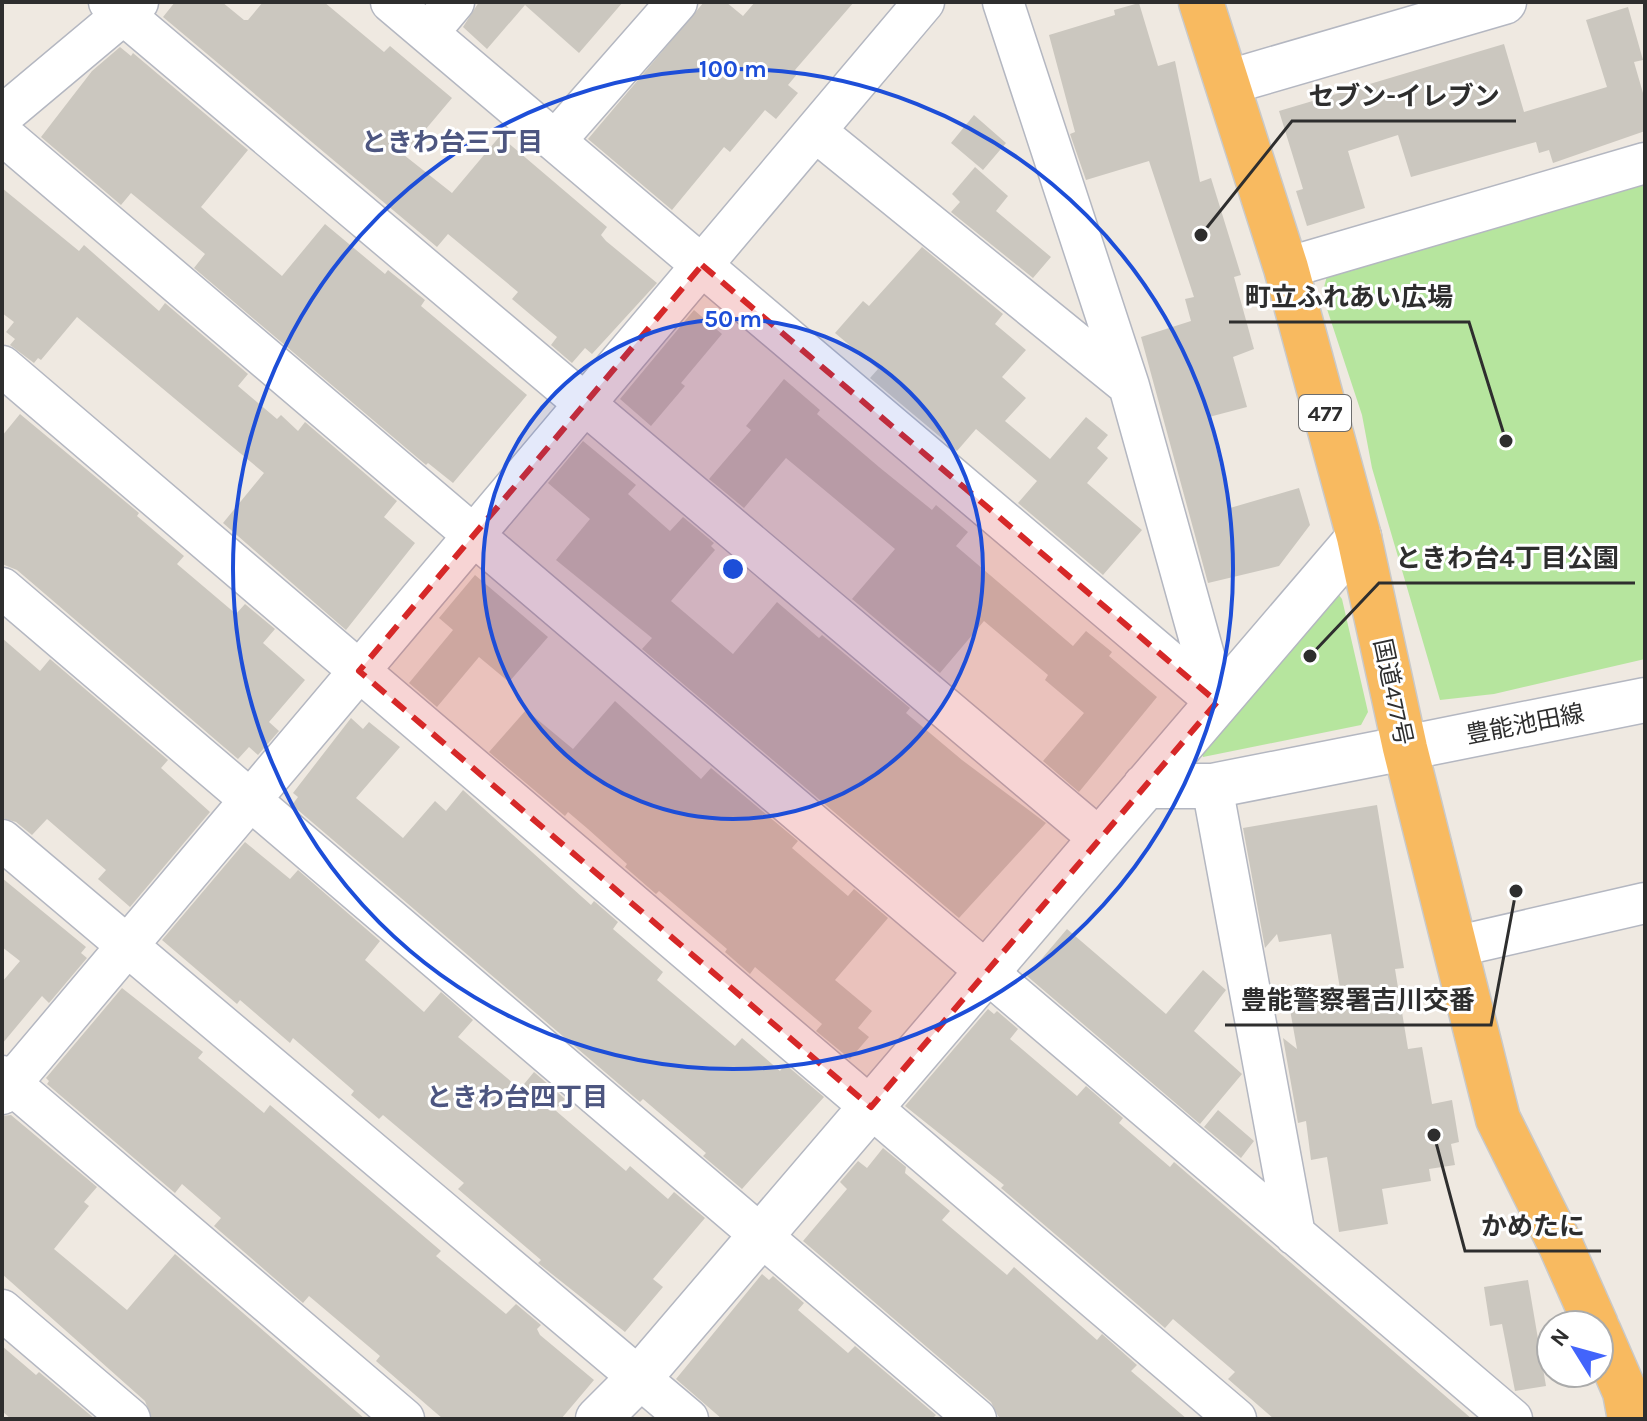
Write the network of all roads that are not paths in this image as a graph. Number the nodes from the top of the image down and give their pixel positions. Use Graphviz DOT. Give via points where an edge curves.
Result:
graph roads {
  1 [pos="391,2"];
  2 [pos="454,2"];
  3 [pos="677,2"];
  4 [pos="924,2"];
  5 [pos="1003,2"];
  6 [pos="1201,2"];
  7 [pos="1504,2"];
  8 [pos="123,6"];
  9 [pos="428,33"];
  10 [pos="1229,82"];
  11 [pos="2,116"];
  12 [pos="815,131"];
  13 [pos="2,134"];
  14 [pos="555,141"];
  15 [pos="1645,163"];
  16 [pos="702,265"];
  17 [pos="1286,268"];
  18 [pos="2,366"];
  19 [pos="1129,386"];
  20 [pos="585,404"];
  21 [pos="474,536"];
  22 [pos="1359,537"];
  23 [pos="2,588"];
  24 [pos="359,671"];
  25 [pos="1645,700"];
  26 [pos="1217,702"];
  27 [pos="1405,748"];
  28 [pos="1145,786"];
  29 [pos="1212,786"];
  30 [pos="250,800"];
  31 [pos="1100,839"];
  32 [pos="2,840"];
  33 [pos="1645,903"];
  34 [pos="127,946"];
  35 [pos="1454,947"];
  36 [pos="986,972"];
  37 [pos="5,1085"];
  38 [pos="871,1107"];
  39 [pos="1295,1235"];
  40 [pos="761,1236"];
  41 [pos="1589,1309"];
  42 [pos="2,1310"];
  43 [pos="1615,1369"];
  44 [pos="639,1378"];
  45 [pos="1218,1413"];
  46 [pos="130,1419"];
  47 [pos="404,1419"];
  48 [pos="598,1419"];
  49 [pos="688,1419"];
  50 [pos="976,1419"];
  51 [pos="1512,1419"];
  52 [pos="1630,1419"];
  1 -- 9 [label="street"];
  2 -- 9 [label="street"];
  3 -- 14 [label="street"];
  4 -- 12 [label="street"];
  5 -- 19 [label="street"];
  6 -- 10 [label="highway, 国道477号 / 477"];
  7 -- 10 [label="street"];
  8 -- 11 [label="street"];
  8 -- 20 [label="street"];
  9 -- 14 [label="street"];
  10 -- 17 [label="highway, 国道477号 / 477"];
  12 -- 16 [label="street"];
  12 -- 19 [label="street"];
  13 -- 21 [label="street"];
  14 -- 16 [label="street"];
  15 -- 17 [label="street"];
  16 -- 20 [label="street"];
  16 -- 26 [label="street"];
  17 -- 22 [label="highway, 国道477号 / 477"];
  18 -- 24 [label="street"];
  19 -- 26 [label="street"];
  20 -- 21 [label="street"];
  20 -- 31 [label="street"];
  21 -- 24 [label="street"];
  21 -- 36 [label="street"];
  22 -- 26 [label="street"];
  22 -- 27 [label="highway, 国道477号 / 477"];
  23 -- 30 [label="street"];
  24 -- 30 [label="street"];
  24 -- 38 [label="street"];
  25 -- 27 [label="street, 豊能池田線"];
  26 -- 28 [label="street"];
  27 -- 29 [label="street, 豊能池田線"];
  27 -- 35 [label="highway, 国道477号 / 477"];
  28 -- 29 [label="street, 豊能池田線"];
  28 -- 31 [label="street"];
  29 -- 39 [label="street"];
  30 -- 34 [label="street"];
  30 -- 40 [label="street"];
  31 -- 36 [label="street"];
  32 -- 34 [label="street"];
  33 -- 35 [label="street"];
  34 -- 37 [label="street"];
  34 -- 44 [label="street"];
  35 -- 41 [label="highway, 国道477号 / 477" via="1498,1119"];
  36 -- 38 [label="street"];
  36 -- 39 [label="street"];
  37 -- 47 [label="street"];
  38 -- 40 [label="street"];
  38 -- 45 [label="street"];
  39 -- 51 [label="street"];
  40 -- 44 [label="street"];
  40 -- 50 [label="street"];
  42 -- 46 [label="street"];
  43 -- 52 [label="highway"];
  44 -- 48 [label="street"];
  44 -- 49 [label="street"];
}
